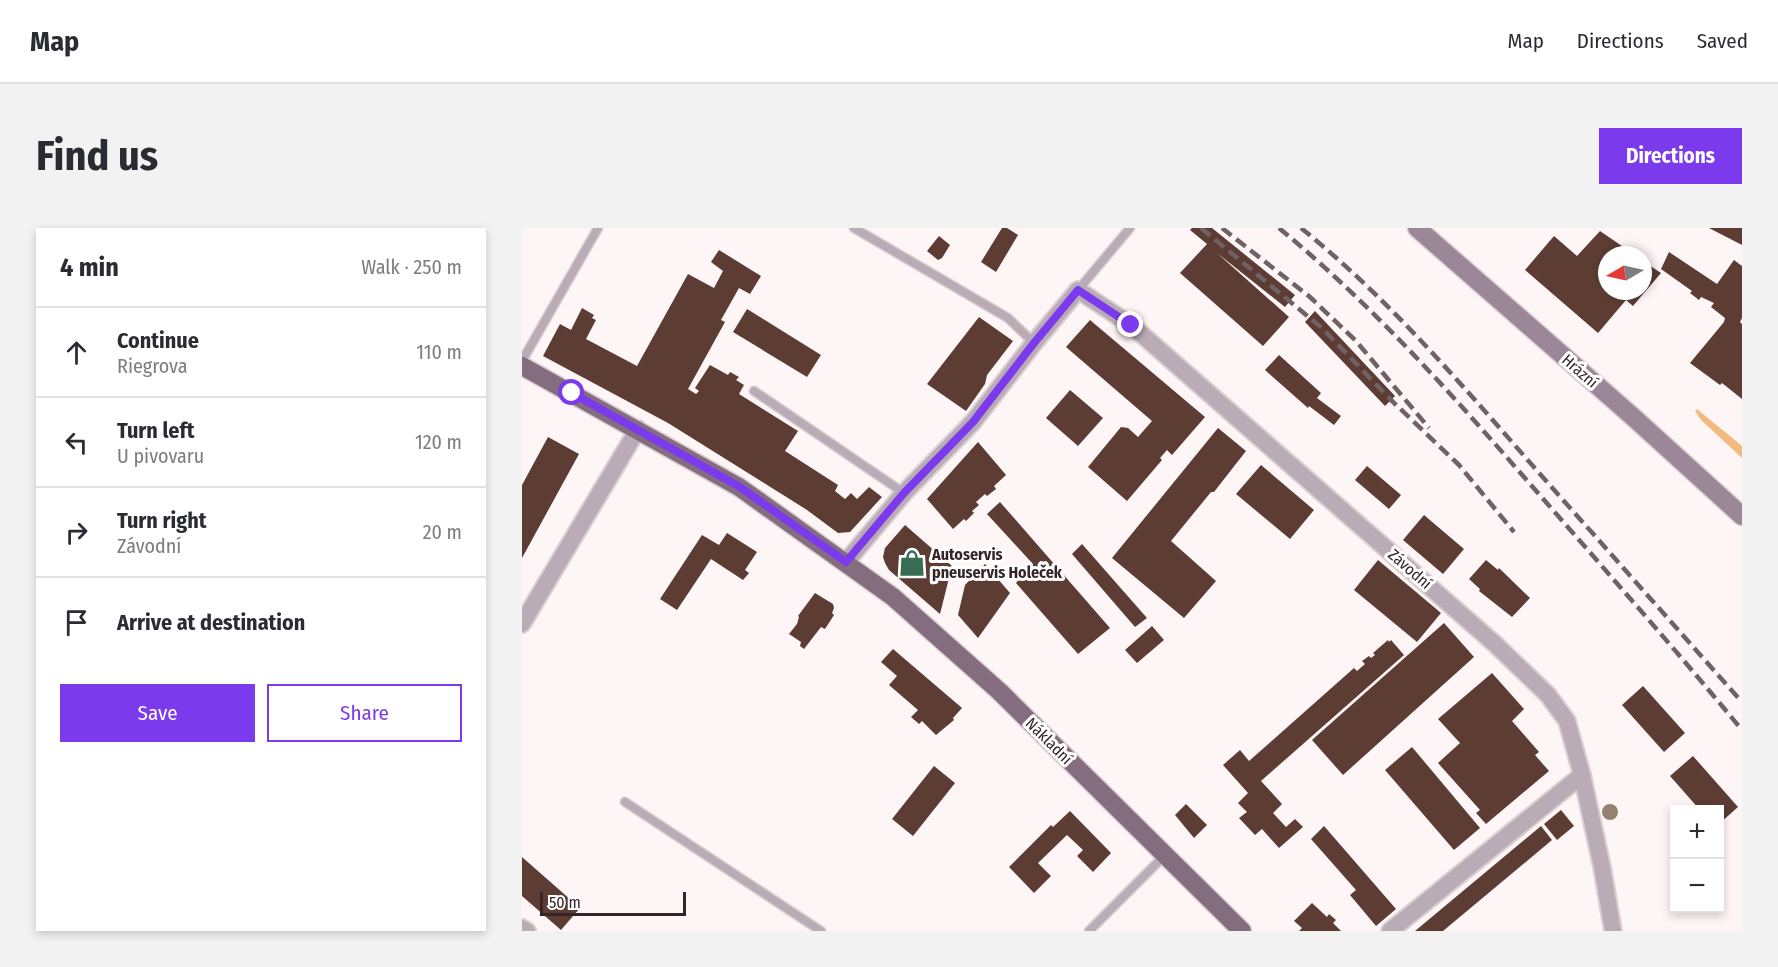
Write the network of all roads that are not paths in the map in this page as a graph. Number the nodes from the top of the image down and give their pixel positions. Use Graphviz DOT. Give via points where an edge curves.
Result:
graph roads {
  1 [pos="598,228"];
  2 [pos="854,228"];
  3 [pos="1130,228"];
  4 [pos="1417,228"];
  5 [pos="1078,290"];
  6 [pos="1034,343"];
  7 [pos="522,363"];
  8 [pos="754,391"];
  9 [pos="638,429"];
  10 [pos="904,493"];
  11 [pos="1742,516"];
  12 [pos="846,562"];
  13 [pos="522,624"];
  14 [pos="1582,775"];
  15 [pos="625,802"];
  16 [pos="1165,855"];
  17 [pos="522,928"];
  18 [pos="527,931"];
  19 [pos="821,931"];
  20 [pos="1089,931"];
  21 [pos="1242,931"];
  22 [pos="1390,931"];
  23 [pos="1613,931"];
  1 -- 7 [label="lane"];
  2 -- 6 [label="lane" via="1008,318"];
  3 -- 5 [label="lane"];
  4 -- 11 [label="main road, Hrázní"];
  5 -- 6 [label="street"];
  5 -- 14 [label="street, Závodní" via="1131,325 1548,695 1567,721"];
  6 -- 10 [label="street" via="973,422"];
  7 -- 9 [label="main road, Nákladní"];
  8 -- 10 [label="lane"];
  9 -- 12 [label="main road, Nákladní" via="740,487"];
  9 -- 13 [label="street"];
  10 -- 12 [label="street"];
  12 -- 16 [label="main road, Nákladní" via="893,597 999,691"];
  14 -- 22 [label="street"];
  14 -- 23 [label="street, Závodní"];
  15 -- 19 [label="lane"];
  16 -- 20 [label="lane"];
  16 -- 21 [label="main road, Nákladní"];
  17 -- 18 [label="street"];
}
